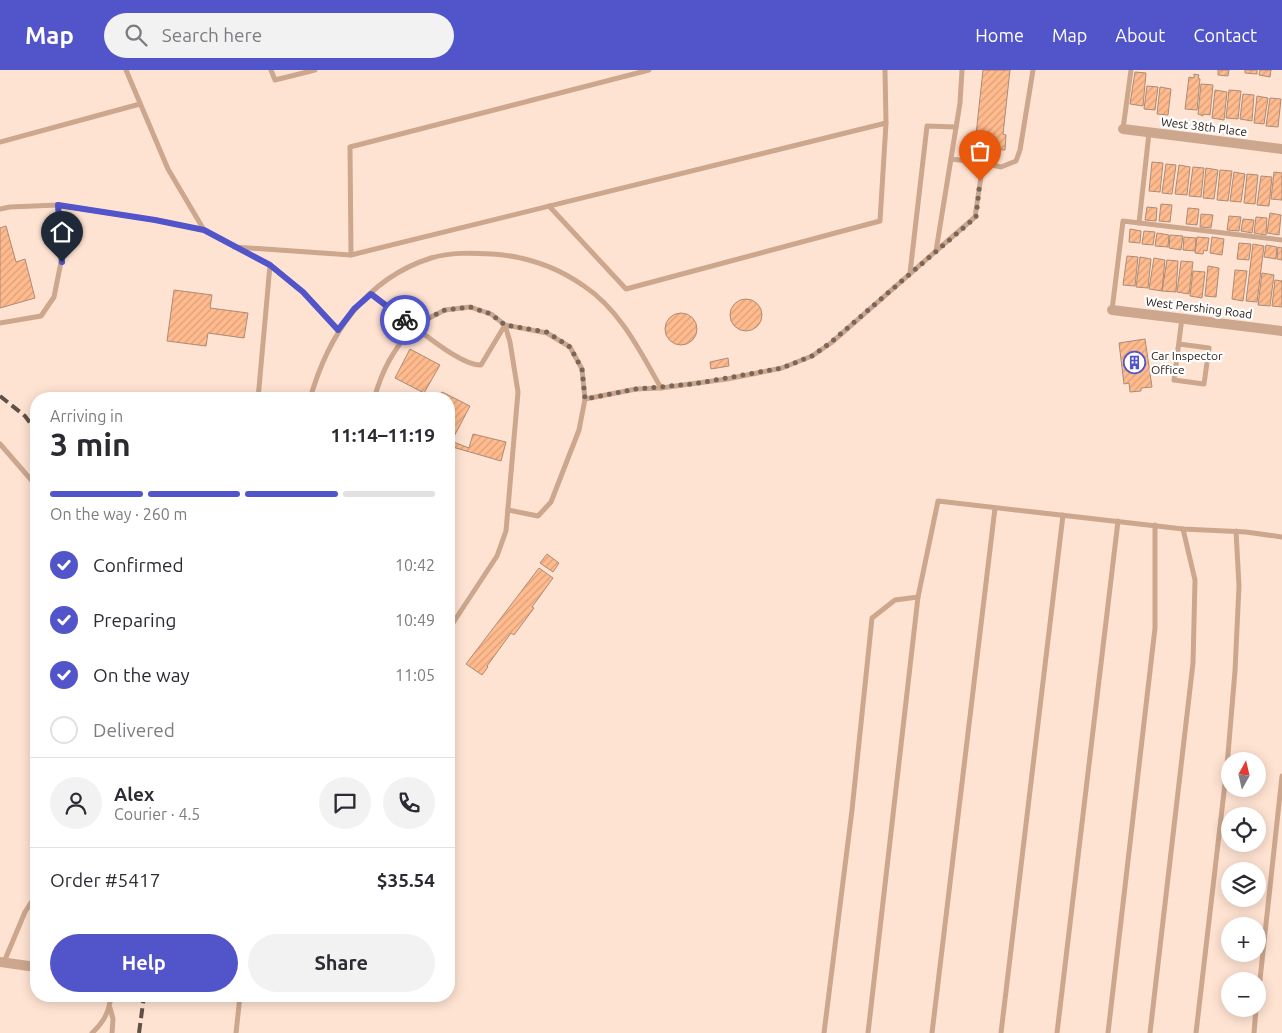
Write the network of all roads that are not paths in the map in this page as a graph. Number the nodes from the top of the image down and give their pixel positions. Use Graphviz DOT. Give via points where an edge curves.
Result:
graph roads {
  1 [pos="126,70"];
  2 [pos="271,70"];
  3 [pos="316,70"];
  4 [pos="649,70"];
  5 [pos="885,70"];
  6 [pos="962,70"];
  7 [pos="1033,70"];
  8 [pos="1131,70"];
  9 [pos="140,104"];
  10 [pos="886,123"];
  11 [pos="956,127"];
  12 [pos="1123,129"];
  13 [pos="1149,132"];
  14 [pos="0,142"];
  15 [pos="1282,149"];
  16 [pos="951,159"];
  17 [pos="983,163"];
  18 [pos="58,205"];
  19 [pos="549,206"];
  20 [pos="0,209"];
  21 [pos="1139,223"];
  22 [pos="204,230"];
  23 [pos="1282,240"];
  24 [pos="234,246"];
  25 [pos="936,251"];
  26 [pos="351,255"];
  27 [pos="270,265"];
  28 [pos="910,274"];
  29 [pos="371,294"];
  30 [pos="1112,310"];
  31 [pos="1182,318"];
  32 [pos="0,323"];
  33 [pos="505,325"];
  34 [pos="413,326"];
  35 [pos="338,330"];
  36 [pos="1282,331"];
  37 [pos="1178,344"];
  38 [pos="661,388"];
  39 [pos="259,392"];
  40 [pos="313,392"];
  41 [pos="376,392"];
  42 [pos="585,399"];
  43 [pos="0,444"];
  44 [pos="30,479"];
  45 [pos="995,508"];
  46 [pos="508,510"];
  47 [pos="1063,515"];
  48 [pos="1118,521"];
  49 [pos="1155,525"];
  50 [pos="1183,529"];
  51 [pos="1236,531"];
  52 [pos="1282,537"];
  53 [pos="918,597"];
  54 [pos="455,620"];
  55 [pos="1282,776"];
  56 [pos="30,904"];
  57 [pos="2,963"];
  58 [pos="30,966"];
  59 [pos="1261,972"];
  60 [pos="110,1002"];
  61 [pos="239,1002"];
  62 [pos="110,1008"];
  63 [pos="1255,1017"];
  64 [pos="92,1033"];
  65 [pos="112,1033"];
  66 [pos="236,1033"];
  67 [pos="824,1033"];
  68 [pos="868,1033"];
  69 [pos="932,1033"];
  70 [pos="1001,1033"];
  71 [pos="1057,1033"];
  72 [pos="1108,1033"];
  73 [pos="1150,1033"];
  74 [pos="1196,1033"];
  75 [pos="1254,1033"];
  1 -- 9 [label="lane"];
  2 -- 3 [label="lane" via="275,80"];
  4 -- 26 [label="lane" via="350,147"];
  5 -- 10 [label="lane"];
  6 -- 11 [label="lane"];
  7 -- 17 [label="lane" via="1016,161 1001,167"];
  8 -- 12 [label="lane"];
  9 -- 14 [label="lane"];
  9 -- 22 [label="lane" via="168,170"];
  10 -- 19 [label="lane"];
  10 -- 19 [label="lane" via="880,221 626,289"];
  11 -- 16 [label="lane"];
  11 -- 28 [label="lane" via="927,126"];
  12 -- 13 [label="street, West 38th Place"];
  13 -- 15 [label="street, West 38th Place"];
  13 -- 21 [label="lane"];
  16 -- 17 [label="lane"];
  16 -- 25 [label="lane"];
  17 -- 25 [label="lane" via="976,217"];
  18 -- 20 [label="lane"];
  18 -- 22 [label="lane"];
  18 -- 32 [label="lane" via="62,262 54,297 41,316"];
  19 -- 26 [label="lane"];
  21 -- 23 [label="lane"];
  21 -- 30 [label="lane" via="1122,221"];
  22 -- 24 [label="lane"];
  24 -- 26 [label="lane"];
  24 -- 27 [label="lane"];
  25 -- 28 [label="lane"];
  27 -- 35 [label="lane" via="303,292"];
  27 -- 39 [label="lane"];
  28 -- 38 [label="lane" via="812,356 782,368"];
  29 -- 34 [label="lane"];
  29 -- 35 [label="lane"];
  29 -- 38 [label="lane" via="413,265 453,254 499,255 545,265 564,273 604,301 633,339"];
  30 -- 31 [label="street, West Pershing Road"];
  31 -- 36 [label="street, West Pershing Road"];
  31 -- 37 [label="lane"];
  33 -- 34 [label="lane" via="491,314 470,307 445,310"];
  33 -- 34 [label="lane" via="481,365 474,365 446,350"];
  33 -- 42 [label="lane" via="547,332 570,347 582,369"];
  33 -- 46 [label="lane" via="518,392"];
  34 -- 41 [label="lane" via="390,356"];
  35 -- 40 [label="lane"];
  37 -- 37 [label="lane" via="1174,380 1204,384 1209,348"];
  38 -- 42 [label="lane" via="636,389"];
  42 -- 46 [label="lane" via="580,430 551,502 538,516"];
  43 -- 44 [label="lane"];
  45 -- 47 [label="lane"];
  45 -- 53 [label="lane" via="938,501"];
  45 -- 69 [label="lane"];
  46 -- 54 [label="lane" via="506,531 497,556"];
  47 -- 48 [label="lane"];
  47 -- 70 [label="lane"];
  48 -- 49 [label="lane"];
  48 -- 71 [label="lane"];
  49 -- 50 [label="lane"];
  49 -- 72 [label="lane" via="1155,628"];
  50 -- 51 [label="lane"];
  50 -- 73 [label="lane" via="1195,580 1193,662"];
  51 -- 52 [label="lane"];
  51 -- 74 [label="lane" via="1239,586 1235,671"];
  53 -- 67 [label="lane" via="895,600 872,618"];
  53 -- 68 [label="lane"];
  55 -- 59 [label="lane"];
  56 -- 57 [label="lane"];
  57 -- 58 [label="street"];
  60 -- 62 [label="lane"];
  61 -- 66 [label="lane"];
  62 -- 64 [label="lane"];
  62 -- 65 [label="lane"];
  63 -- 75 [label="lane"];
}
